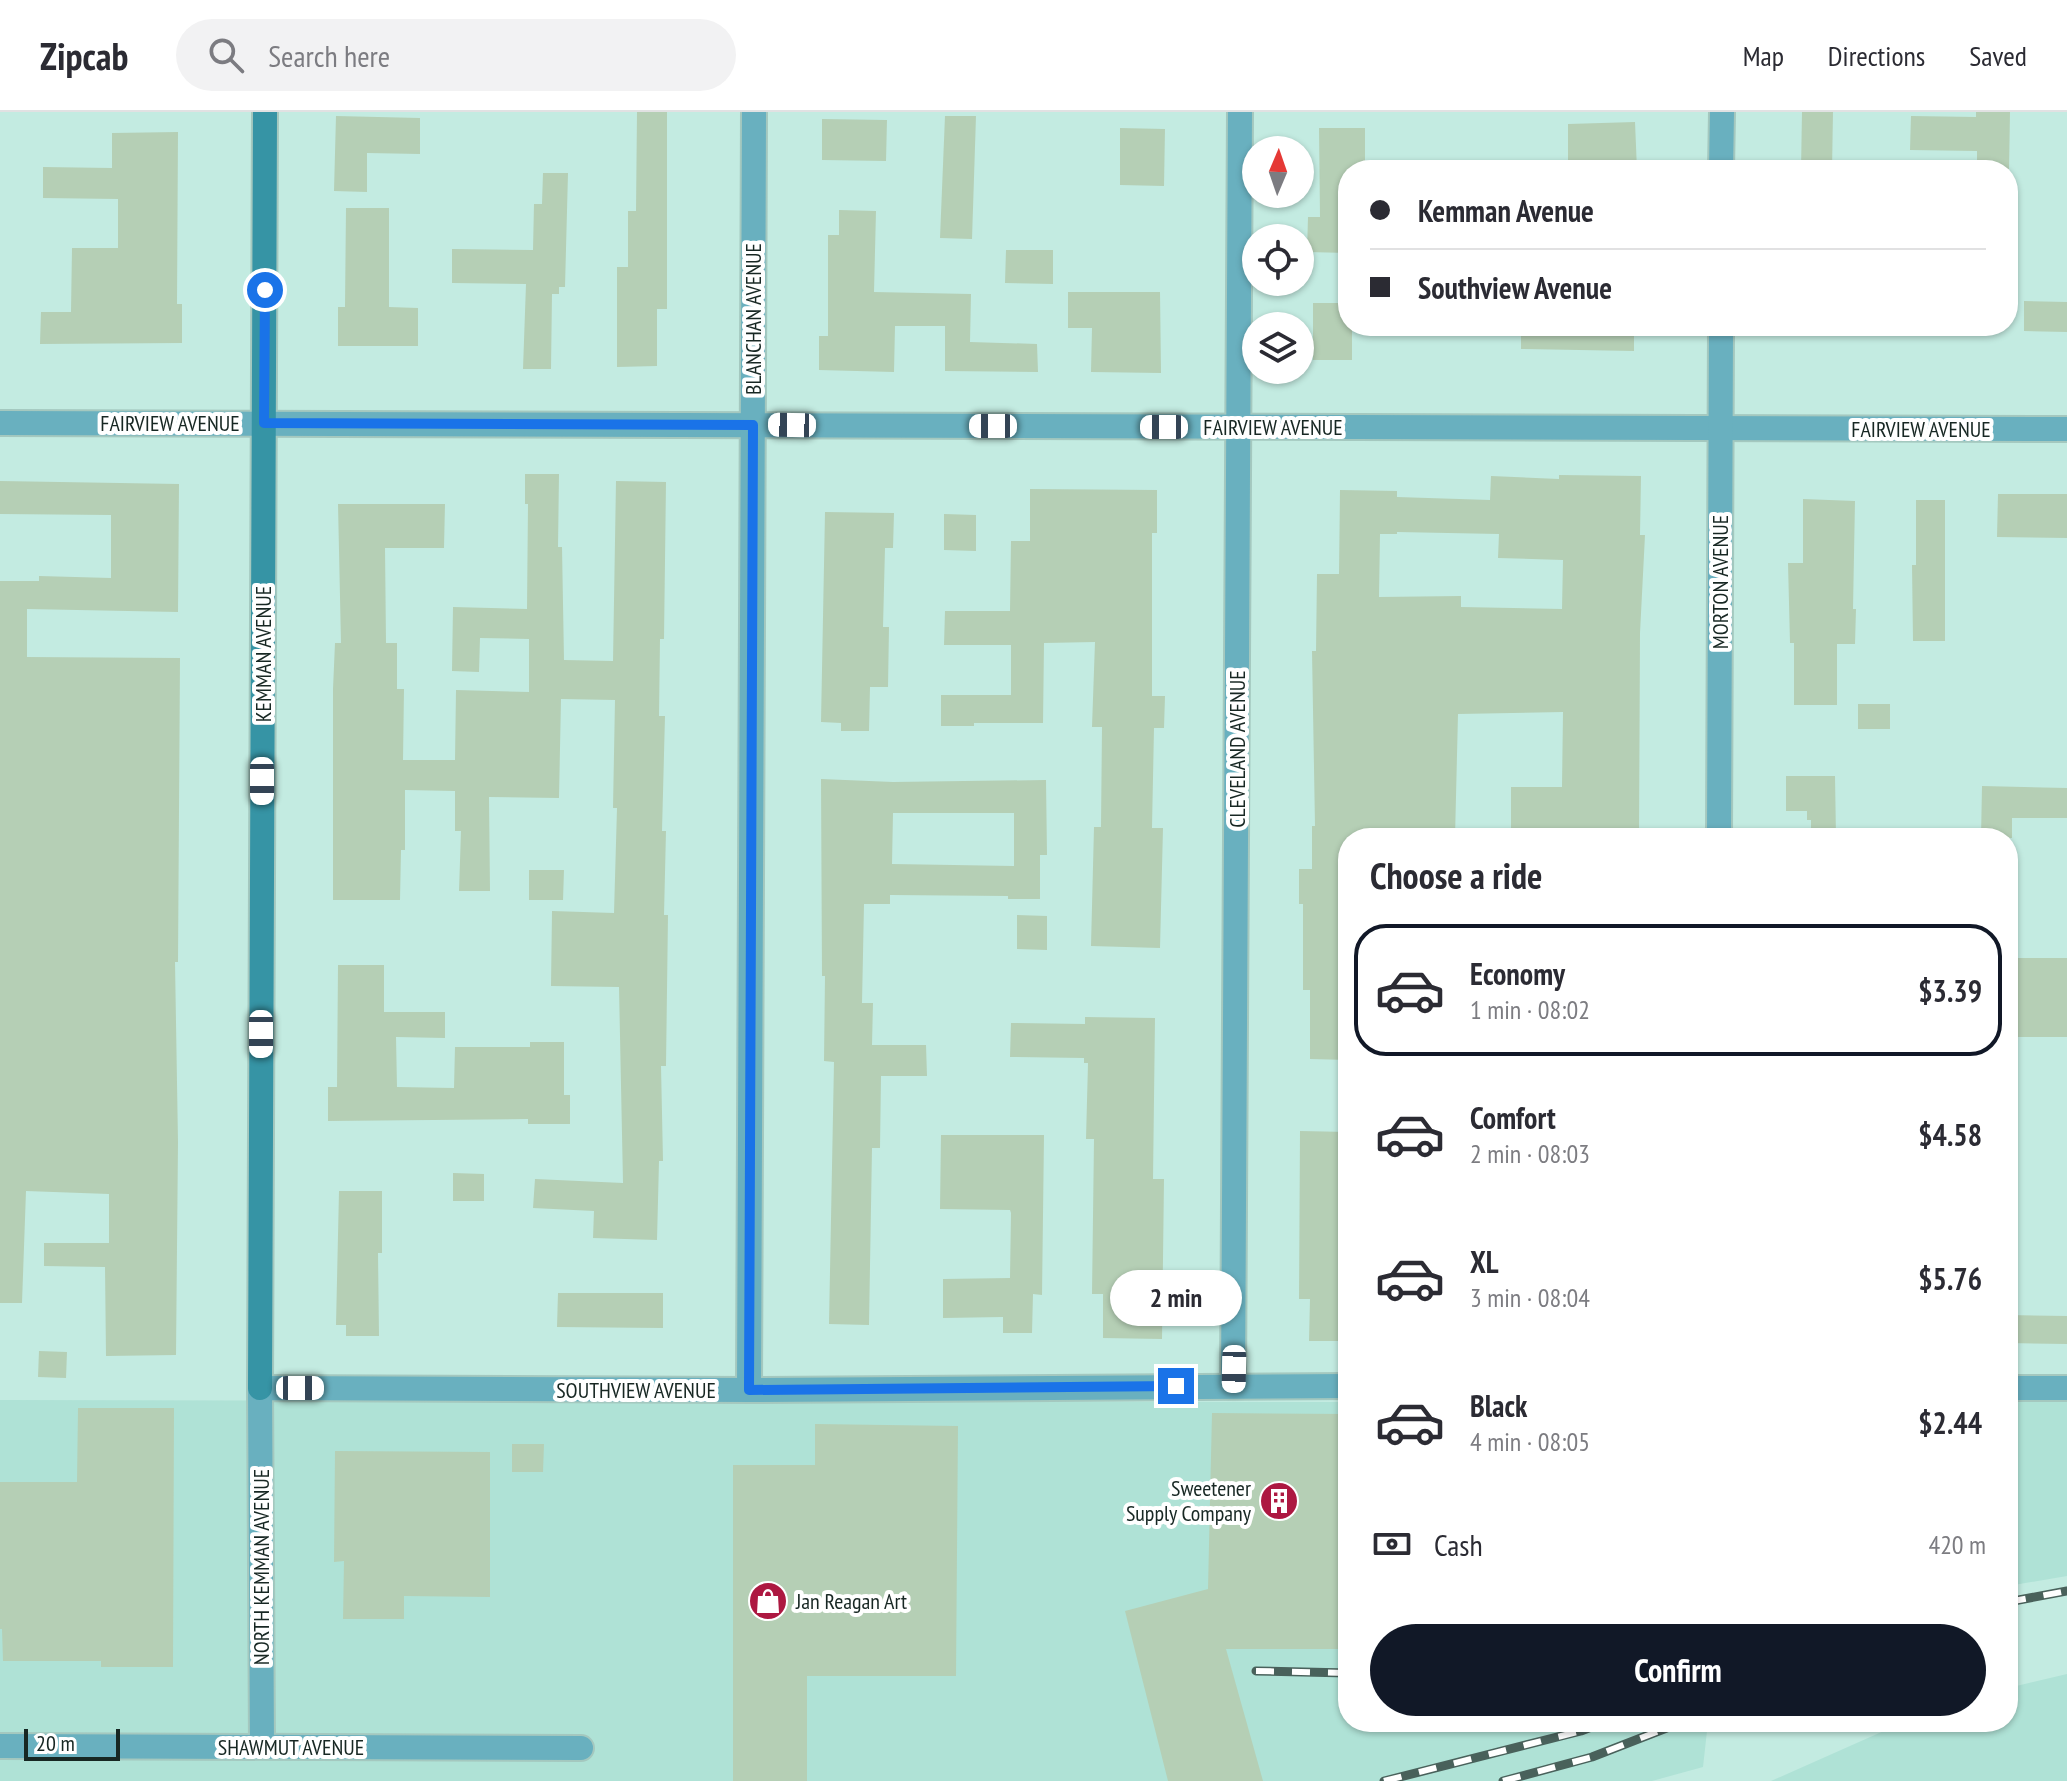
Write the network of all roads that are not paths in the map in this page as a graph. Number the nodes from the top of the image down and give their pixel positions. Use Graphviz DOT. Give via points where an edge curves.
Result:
graph roads {
  1 [pos="265,112"];
  2 [pos="754,112"];
  3 [pos="1240,112"];
  4 [pos="1722,112"];
  5 [pos="1721,160"];
  6 [pos="1721,336"];
  7 [pos="0,423"];
  8 [pos="264,423"];
  9 [pos="753,425"];
  10 [pos="1239,427"];
  11 [pos="1721,428"];
  12 [pos="2067,429"];
  13 [pos="1719,828"];
  14 [pos="1233,1385"];
  15 [pos="1338,1386"];
  16 [pos="260,1388"];
  17 [pos="2018,1388"];
  18 [pos="2067,1388"];
  19 [pos="749,1390"];
  20 [pos="0,1746"];
  21 [pos="262,1746"];
  22 [pos="581,1748"];
  1 -- 8 [label="street, KEMMAN AVENUE"];
  2 -- 9 [label="street, BLANCHAN AVENUE"];
  3 -- 10 [label="street, CLEVELAND AVENUE"];
  4 -- 5 [label="street"];
  6 -- 11 [label="street, MORTON AVENUE"];
  7 -- 8 [label="street, FAIRVIEW AVENUE"];
  8 -- 9 [label="street, FAIRVIEW AVENUE"];
  8 -- 16 [label="street, KEMMAN AVENUE"];
  9 -- 10 [label="street, FAIRVIEW AVENUE"];
  9 -- 19 [label="street, BLANCHAN AVENUE"];
  10 -- 11 [label="street, FAIRVIEW AVENUE"];
  10 -- 14 [label="street, CLEVELAND AVENUE"];
  11 -- 12 [label="street, FAIRVIEW AVENUE"];
  11 -- 13 [label="street, MORTON AVENUE"];
  14 -- 15 [label="street, SOUTHVIEW AVENUE"];
  14 -- 19 [label="street, SOUTHVIEW AVENUE"];
  16 -- 19 [label="street, SOUTHVIEW AVENUE"];
  16 -- 21 [label="street, NORTH KEMMAN AVENUE"];
  17 -- 18 [label="street"];
  20 -- 21 [label="street, SHAWMUT AVENUE"];
  21 -- 22 [label="street, SHAWMUT AVENUE"];
}
